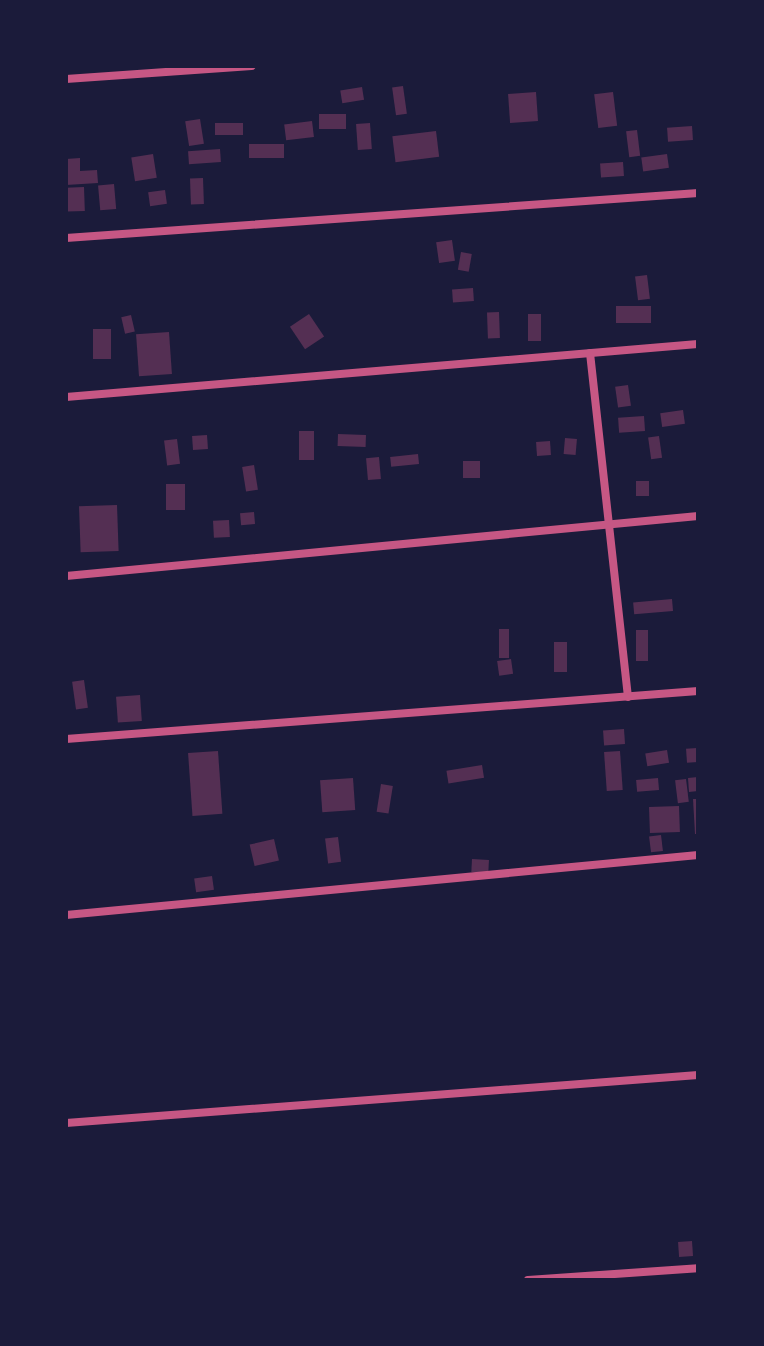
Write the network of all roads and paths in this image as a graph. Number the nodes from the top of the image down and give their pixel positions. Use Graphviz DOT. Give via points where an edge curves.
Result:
graph roads {
  1 [pos="252,66"];
  2 [pos="66,79"];
  3 [pos="698,193"];
  4 [pos="66,238"];
  5 [pos="698,344"];
  6 [pos="590,353"];
  7 [pos="66,397"];
  8 [pos="698,516"];
  9 [pos="609,525"];
  10 [pos="66,576"];
  11 [pos="698,691"];
  12 [pos="628,697"];
  13 [pos="66,739"];
  14 [pos="698,855"];
  15 [pos="66,915"];
  16 [pos="698,1075"];
  17 [pos="66,1123"];
  18 [pos="698,1268"];
  19 [pos="528,1280"];
  1 -- 2 [label="street"];
  3 -- 4 [label="street"];
  5 -- 6 [label="street"];
  6 -- 7 [label="street"];
  6 -- 9 [label="street"];
  8 -- 9 [label="street"];
  9 -- 10 [label="street"];
  9 -- 12 [label="street"];
  11 -- 12 [label="street"];
  12 -- 13 [label="street"];
  14 -- 15 [label="street"];
  16 -- 17 [label="street"];
  18 -- 19 [label="street"];
}
